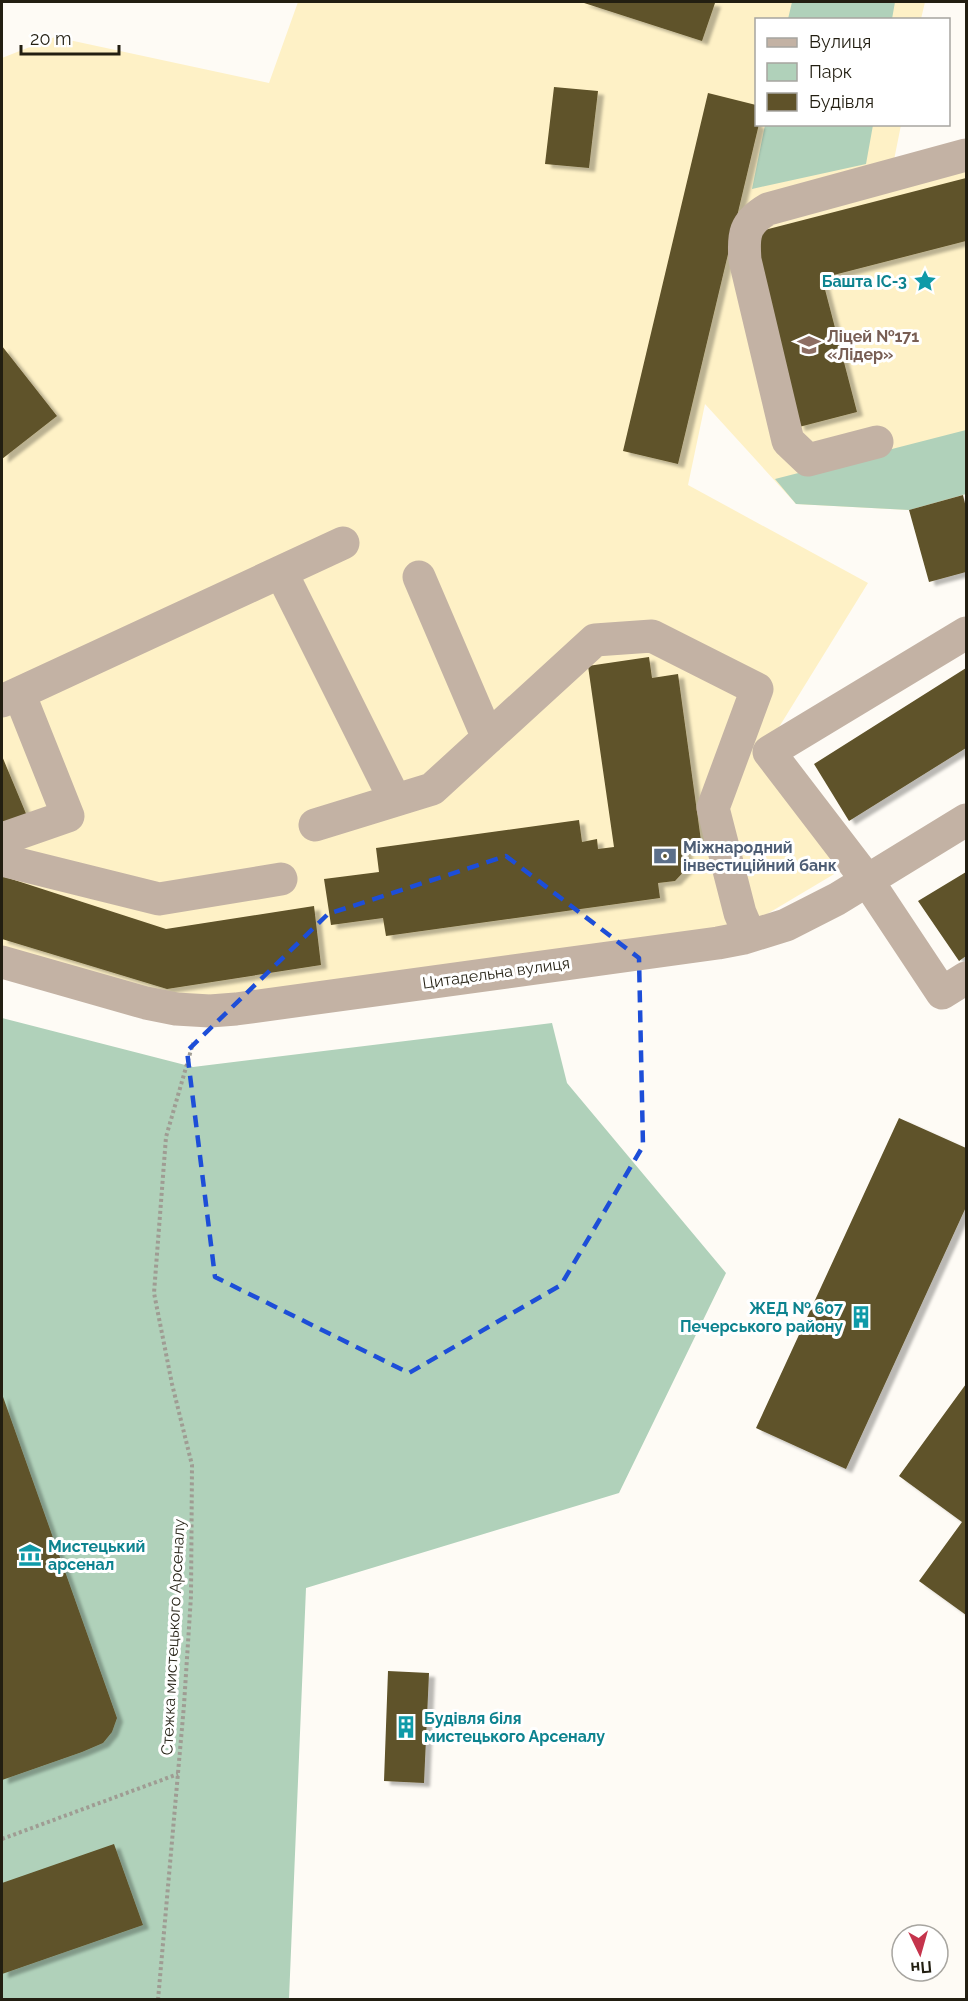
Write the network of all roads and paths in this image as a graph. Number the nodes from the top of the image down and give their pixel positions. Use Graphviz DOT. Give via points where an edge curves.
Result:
graph roads {
  1 [pos="966,155"];
  2 [pos="877,442"];
  3 [pos="343,543"];
  4 [pos="281,572"];
  5 [pos="419,578"];
  6 [pos="966,633"];
  7 [pos="10,697"];
  8 [pos="488,738"];
  9 [pos="395,800"];
  10 [pos="966,820"];
  11 [pos="315,825"];
  12 [pos="2,839"];
  13 [pos="2,860"];
  14 [pos="281,879"];
  15 [pos="867,880"];
  16 [pos="744,938"];
  17 [pos="2,962"];
  18 [pos="966,978"];
  19 [pos="193,1041"];
  20 [pos="178,1774"];
  21 [pos="2,1839"];
  22 [pos="158,2000"];
  1 -- 2 [label="street" via="768,209 755,216 746,230 745,260 788,441 808,460"];
  3 -- 4 [label="street"];
  4 -- 7 [label="street"];
  4 -- 9 [label="street"];
  5 -- 8 [label="street"];
  6 -- 15 [label="street" via="769,752"];
  7 -- 12 [label="street" via="68,816"];
  8 -- 9 [label="street" via="432,789"];
  8 -- 16 [label="street" via="595,640 652,636 758,689 713,808 746,927"];
  9 -- 11 [label="street"];
  10 -- 15 [label="street, Цитадельна вулиця"];
  13 -- 14 [label="street" via="159,899"];
  15 -- 16 [label="street, Цитадельна вулиця" via="786,925"];
  15 -- 18 [label="street" via="942,993"];
  16 -- 17 [label="street, Цитадельна вулиця" via="210,1011 146,1003"];
  19 -- 20 [label="path, Стежка мистецького Арсеналу" via="166,1137 154,1293 192,1465 191,1596"];
  20 -- 21 [label="path"];
  20 -- 22 [label="path, Стежка мистецького Арсеналу"];
}
